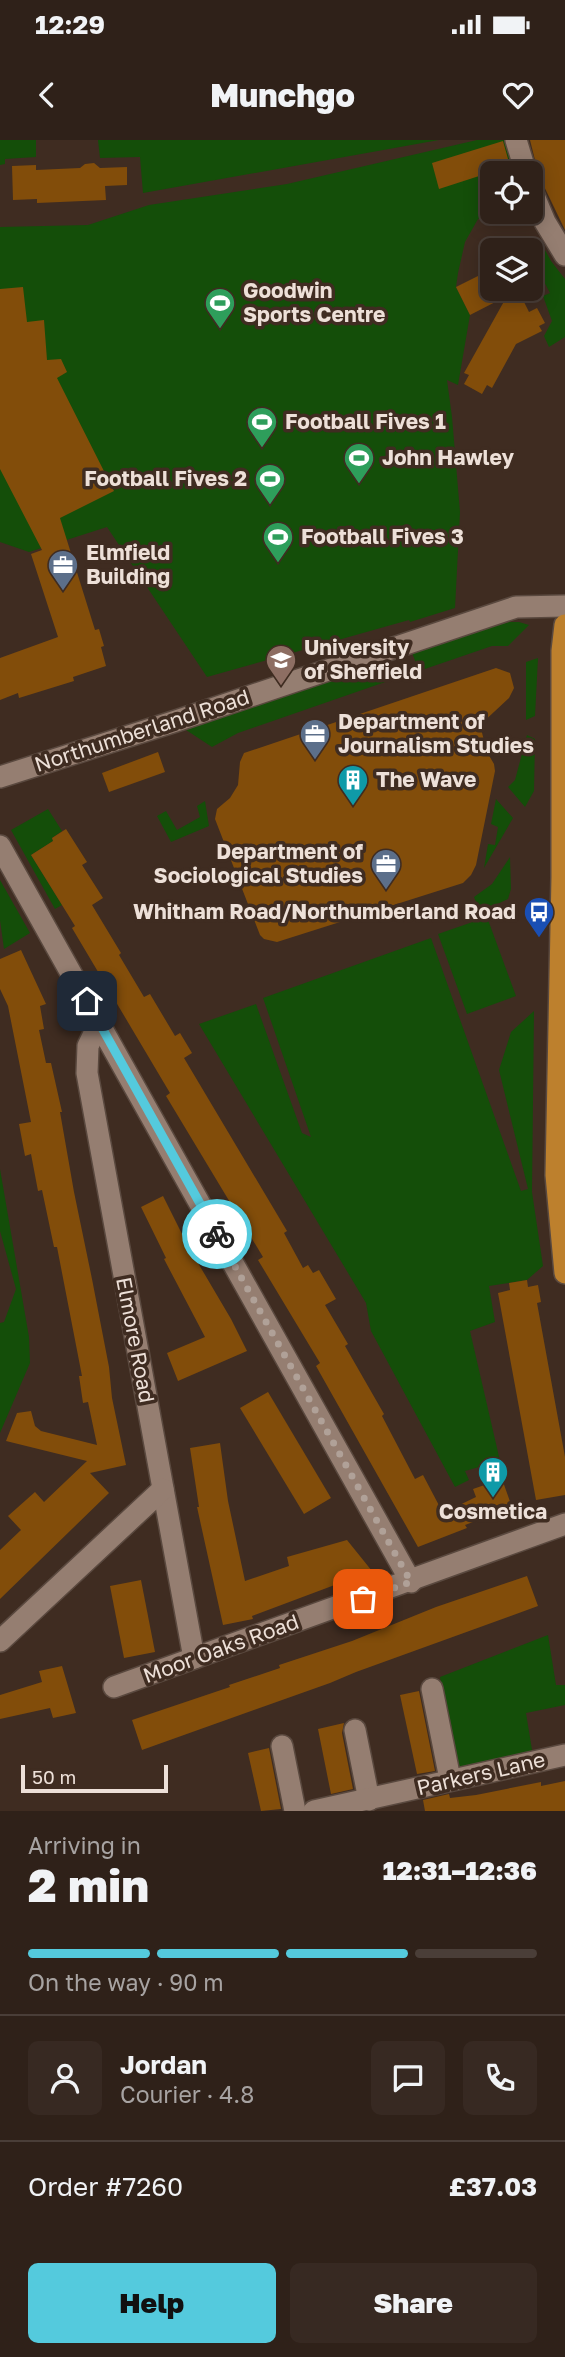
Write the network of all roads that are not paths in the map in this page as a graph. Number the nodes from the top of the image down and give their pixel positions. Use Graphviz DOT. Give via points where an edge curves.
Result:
graph roads {
  1 [pos="516,140"];
  2 [pos="522,161"];
  3 [pos="543,217"];
  4 [pos="565,255"];
  5 [pos="565,606"];
  6 [pos="565,625"];
  7 [pos="0,776"];
  8 [pos="0,846"];
  9 [pos="99,1023"];
  10 [pos="562,1057"];
  11 [pos="565,1273"];
  12 [pos="163,1489"];
  13 [pos="565,1524"];
  14 [pos="411,1582"];
  15 [pos="0,1642"];
  16 [pos="194,1658"];
  17 [pos="114,1687"];
  18 [pos="432,1689"];
  19 [pos="355,1730"];
  20 [pos="282,1746"];
  21 [pos="565,1755"];
  22 [pos="450,1779"];
  23 [pos="369,1800"];
  24 [pos="295,1811"];
  25 [pos="314,1811"];
  1 -- 2 [label="street"];
  3 -- 4 [label="street"];
  5 -- 7 [label="street, Northumberland Road" via="516,607"];
  6 -- 10 [label="main road"];
  8 -- 9 [label="street"];
  9 -- 12 [label="street, Elmore Road" via="88,1046 87,1073"];
  9 -- 14 [label="street"];
  10 -- 11 [label="main road" via="557,1201"];
  12 -- 15 [label="street"];
  12 -- 16 [label="street, Elmore Road"];
  13 -- 14 [label="street, Moor Oaks Road"];
  14 -- 16 [label="street, Moor Oaks Road"];
  16 -- 17 [label="street, Moor Oaks Road"];
  18 -- 22 [label="street"];
  19 -- 23 [label="street"];
  20 -- 24 [label="street"];
  21 -- 22 [label="street, Parkers Lane"];
  22 -- 23 [label="street, Parkers Lane"];
  23 -- 25 [label="street, Parkers Lane"];
}
